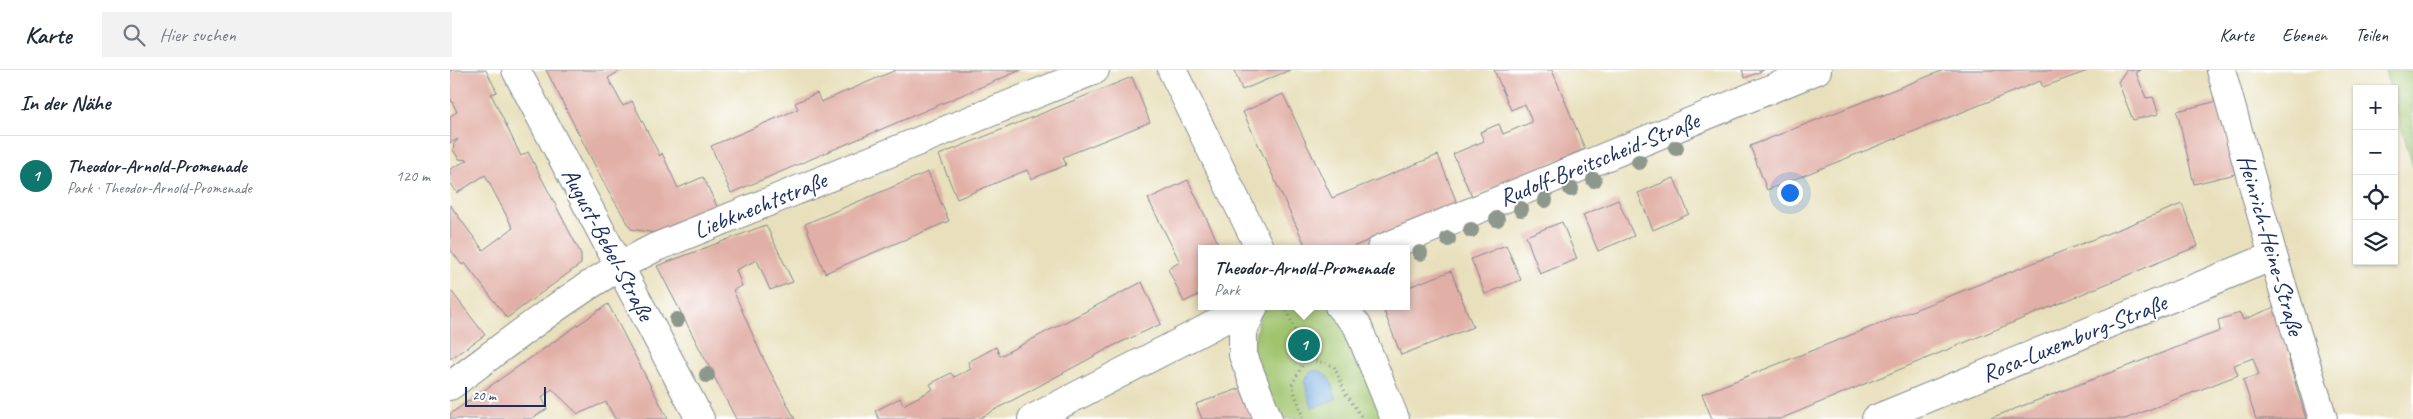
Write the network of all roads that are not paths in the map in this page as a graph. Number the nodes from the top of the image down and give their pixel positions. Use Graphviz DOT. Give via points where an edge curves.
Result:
graph roads {
  1 [pos="516,70"];
  2 [pos="1095,70"];
  3 [pos="1172,70"];
  4 [pos="1817,70"];
  5 [pos="2221,70"];
  6 [pos="1258,245"];
  7 [pos="1391,245"];
  8 [pos="2273,256"];
  9 [pos="619,266"];
  10 [pos="1242,310"];
  11 [pos="1252,310"];
  12 [pos="1343,310"];
  13 [pos="450,386"];
  14 [pos="700,419"];
  15 [pos="1032,419"];
  16 [pos="1268,419"];
  17 [pos="1395,419"];
  18 [pos="1876,419"];
  19 [pos="2323,419"];
  1 -- 9 [label="street, August-Bebel-Straße"];
  2 -- 9 [label="street, Liebknechtstraße" via="654,248"];
  3 -- 6 [label="street"];
  4 -- 7 [label="street, Rudolf-Breitscheid-Straße"];
  5 -- 8 [label="street, Heinrich-Heine-Straße"];
  8 -- 18 [label="street, Rosa-Luxemburg-Straße"];
  8 -- 19 [label="street, Heinrich-Heine-Straße"];
  9 -- 13 [label="street, Liebknechtstraße"];
  9 -- 14 [label="street, August-Bebel-Straße"];
  10 -- 15 [label="street"];
  11 -- 16 [label="street" via="1243,331 1244,355"];
  12 -- 17 [label="street" via="1357,325"];
}
